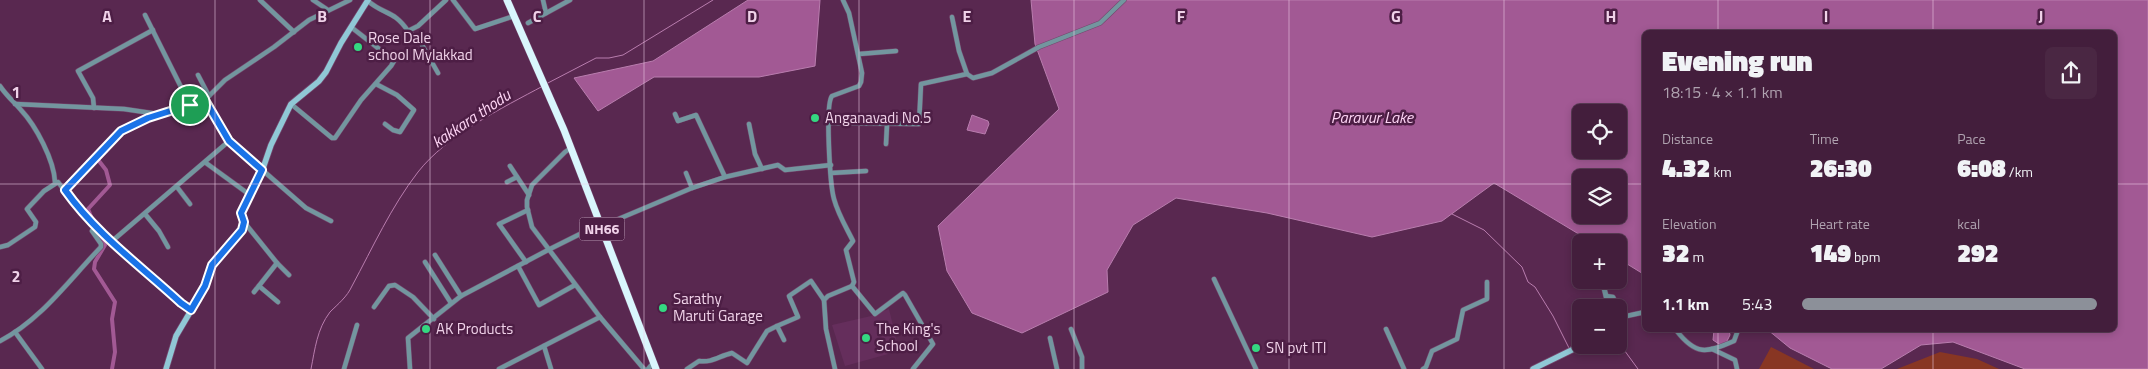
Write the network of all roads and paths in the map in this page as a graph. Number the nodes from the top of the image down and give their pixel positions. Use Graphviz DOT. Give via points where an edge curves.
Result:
graph roads {
  1 [pos="260,0"];
  2 [pos="313,0"];
  3 [pos="350,0"];
  4 [pos="446,0"];
  5 [pos="453,0"];
  6 [pos="507,0"];
  7 [pos="543,0"];
  8 [pos="570,0"];
  9 [pos="843,0"];
  10 [pos="1124,0"];
  11 [pos="368,1"];
  12 [pos="328,10"];
  13 [pos="546,13"];
  14 [pos="145,15"];
  15 [pos="514,16"];
  16 [pos="952,17"];
  17 [pos="528,23"];
  18 [pos="351,27"];
  19 [pos="153,30"];
  20 [pos="408,31"];
  21 [pos="294,32"];
  22 [pos="896,51"];
  23 [pos="859,54"];
  24 [pos="438,73"];
  25 [pos="967,74"];
  26 [pos="198,75"];
  27 [pos="376,84"];
  28 [pos="0,86"];
  29 [pos="207,98"];
  30 [pos="15,104"];
  31 [pos="291,104"];
  32 [pos="190,105"];
  33 [pos="94,108"];
  34 [pos="159,114"];
  35 [pos="674,114"];
  36 [pos="828,123"];
  37 [pos="385,124"];
  38 [pos="749,124"];
  39 [pos="887,125"];
  40 [pos="229,141"];
  41 [pos="886,144"];
  42 [pos="571,148"];
  43 [pos="206,163"];
  44 [pos="831,165"];
  45 [pos="510,166"];
  46 [pos="762,169"];
  47 [pos="262,170"];
  48 [pos="866,170"];
  49 [pos="686,173"];
  50 [pos="831,173"];
  51 [pos="517,177"];
  52 [pos="725,177"];
  53 [pos="55,182"];
  54 [pos="507,182"];
  55 [pos="177,187"];
  56 [pos="692,188"];
  57 [pos="65,190"];
  58 [pos="250,195"];
  59 [pos="529,195"];
  60 [pos="190,204"];
  61 [pos="528,210"];
  62 [pos="145,214"];
  63 [pos="331,221"];
  64 [pos="244,222"];
  65 [pos="609,223"];
  66 [pos="600,224"];
  67 [pos="96,226"];
  68 [pos="111,242"];
  69 [pos="0,247"];
  70 [pos="168,247"];
  71 [pos="548,250"];
  72 [pos="434,255"];
  73 [pos="425,262"];
  74 [pos="526,262"];
  75 [pos="277,263"];
  76 [pos="518,266"];
  77 [pos="290,275"];
  78 [pos="1214,279"];
  79 [pos="1487,282"];
  80 [pos="575,285"];
  81 [pos="259,286"];
  82 [pos="852,286"];
  83 [pos="1604,289"];
  84 [pos="254,292"];
  85 [pos="461,296"];
  86 [pos="1606,296"];
  87 [pos="1607,299"];
  88 [pos="1614,299"];
  89 [pos="824,300"];
  90 [pos="278,302"];
  91 [pos="451,303"];
  92 [pos="374,307"];
  93 [pos="191,310"];
  94 [pos="1642,313"];
  95 [pos="1627,316"];
  96 [pos="600,317"];
  97 [pos="434,319"];
  98 [pos="358,325"];
  99 [pos="777,326"];
  100 [pos="1070,329"];
  101 [pos="1386,329"];
  102 [pos="16,332"];
  103 [pos="1678,332"];
  104 [pos="1737,332"];
  105 [pos="1050,338"];
  106 [pos="784,340"];
  107 [pos="0,341"];
  108 [pos="544,346"];
  109 [pos="1572,350"];
  110 [pos="1712,350"];
  111 [pos="655,366"];
  112 [pos="42,369"];
  113 [pos="166,369"];
  114 [pos="344,369"];
  115 [pos="410,369"];
  116 [pos="499,369"];
  117 [pos="551,369"];
  118 [pos="646,369"];
  119 [pos="687,369"];
  120 [pos="835,369"];
  121 [pos="913,369"];
  122 [pos="1057,369"];
  123 [pos="1082,369"];
  124 [pos="1256,369"];
  125 [pos="1404,369"];
  126 [pos="1423,369"];
  127 [pos="1533,369"];
  128 [pos="1737,369"];
  1 -- 21 [label="street"];
  2 -- 12 [label="street"];
  3 -- 12 [label="street"];
  4 -- 20 [label="street"];
  5 -- 15 [label="street" via="475,30"];
  6 -- 15 [label="highway, NH66"];
  7 -- 13 [label="street"];
  8 -- 13 [label="street"];
  9 -- 23 [label="street"];
  10 -- 25 [label="street" via="1100,23 1039,47 992,73 973,78"];
  11 -- 18 [label="main road"];
  11 -- 20 [label="street" via="393,15"];
  12 -- 21 [label="street"];
  13 -- 17 [label="street"];
  14 -- 19 [label="street"];
  15 -- 42 [label="highway, NH66"];
  16 -- 25 [label="street"];
  18 -- 27 [label="street" via="394,61"];
  18 -- 31 [label="main road" via="319,81"];
  19 -- 32 [label="street"];
  19 -- 33 [label="street" via="78,71 93,98"];
  20 -- 24 [label="street" via="421,43"];
  21 -- 29 [label="street" via="225,80"];
  22 -- 23 [label="street"];
  23 -- 36 [label="street" via="860,85 831,97"];
  25 -- 39 [label="street" via="921,84 919,123"];
  26 -- 29 [label="street"];
  27 -- 31 [label="street" via="333,138"];
  27 -- 37 [label="street" via="397,95 414,110 400,132"];
  28 -- 30 [label="street"];
  29 -- 32 [label="street"];
  29 -- 40 [label="street"];
  30 -- 33 [label="street"];
  30 -- 53 [label="street" via="26,116 49,156"];
  31 -- 47 [label="main road"];
  32 -- 34 [label="street"];
  33 -- 34 [label="street"];
  34 -- 57 [label="street" via="121,131"];
  35 -- 52 [label="street" via="678,121 696,115"];
  36 -- 39 [label="street"];
  36 -- 44 [label="street"];
  38 -- 46 [label="street" via="755,154"];
  39 -- 41 [label="street"];
  40 -- 43 [label="street"];
  40 -- 47 [label="street"];
  42 -- 59 [label="street" via="532,184"];
  42 -- 66 [label="highway, NH66"];
  43 -- 55 [label="street"];
  43 -- 58 [label="street"];
  44 -- 46 [label="street" via="785,170 778,165"];
  44 -- 50 [label="street"];
  45 -- 51 [label="street"];
  46 -- 52 [label="street"];
  47 -- 58 [label="main road"];
  47 -- 63 [label="street" via="306,208"];
  48 -- 50 [label="street"];
  49 -- 56 [label="street"];
  50 -- 82 [label="street" via="840,217 853,241 846,250 854,281"];
  51 -- 54 [label="street"];
  51 -- 59 [label="street"];
  52 -- 56 [label="street"];
  53 -- 57 [label="street"];
  53 -- 69 [label="street" via="27,208 36,222 35,227"];
  55 -- 60 [label="street"];
  55 -- 62 [label="street"];
  56 -- 65 [label="street"];
  57 -- 67 [label="street" via="83,215"];
  58 -- 64 [label="main road" via="241,213"];
  59 -- 61 [label="street"];
  61 -- 71 [label="street" via="532,227"];
  61 -- 74 [label="street" via="499,224"];
  62 -- 68 [label="street"];
  62 -- 70 [label="street"];
  64 -- 75 [label="street"];
  64 -- 93 [label="main road" via="240,234 212,265 205,286"];
  66 -- 71 [label="street"];
  66 -- 111 [label="highway, NH66"];
  67 -- 68 [label="street"];
  67 -- 102 [label="street" via="92,231 101,247"];
  68 -- 93 [label="street"];
  71 -- 74 [label="street"];
  71 -- 80 [label="street"];
  72 -- 85 [label="street"];
  73 -- 91 [label="street"];
  74 -- 76 [label="street"];
  75 -- 77 [label="street"];
  75 -- 81 [label="street"];
  76 -- 80 [label="street" via="540,305"];
  76 -- 85 [label="street"];
  78 -- 124 [label="street"];
  79 -- 126 [label="street" via="1487,299 1463,310 1457,339 1432,351"];
  80 -- 96 [label="street"];
  81 -- 84 [label="street"];
  81 -- 90 [label="street"];
  82 -- 89 [label="street"];
  82 -- 121 [label="street" via="875,314 905,294 933,344"];
  83 -- 86 [label="street"];
  85 -- 91 [label="street"];
  86 -- 87 [label="street"];
  86 -- 88 [label="street"];
  89 -- 99 [label="street" via="809,282 789,296 798,317"];
  89 -- 120 [label="street" via="826,329"];
  91 -- 97 [label="street"];
  92 -- 97 [label="street" via="389,286 395,285 413,297"];
  93 -- 113 [label="main road" via="176,336"];
  94 -- 95 [label="street"];
  96 -- 108 [label="street"];
  96 -- 118 [label="street"];
  97 -- 115 [label="street" via="408,338"];
  98 -- 114 [label="street"];
  99 -- 106 [label="street"];
  99 -- 119 [label="street" via="767,331 747,363 732,353 709,362 699,361"];
  100 -- 123 [label="street" via="1082,356"];
  101 -- 125 [label="street"];
  102 -- 107 [label="street"];
  102 -- 112 [label="street"];
  103 -- 110 [label="street" via="1690,346 1700,351"];
  104 -- 110 [label="street" via="1734,341"];
  105 -- 122 [label="street"];
  108 -- 116 [label="street"];
  108 -- 117 [label="street"];
  109 -- 127 [label="main road"];
  110 -- 128 [label="street" via="1735,360"];
  111 -- 118 [label="street"];
}
